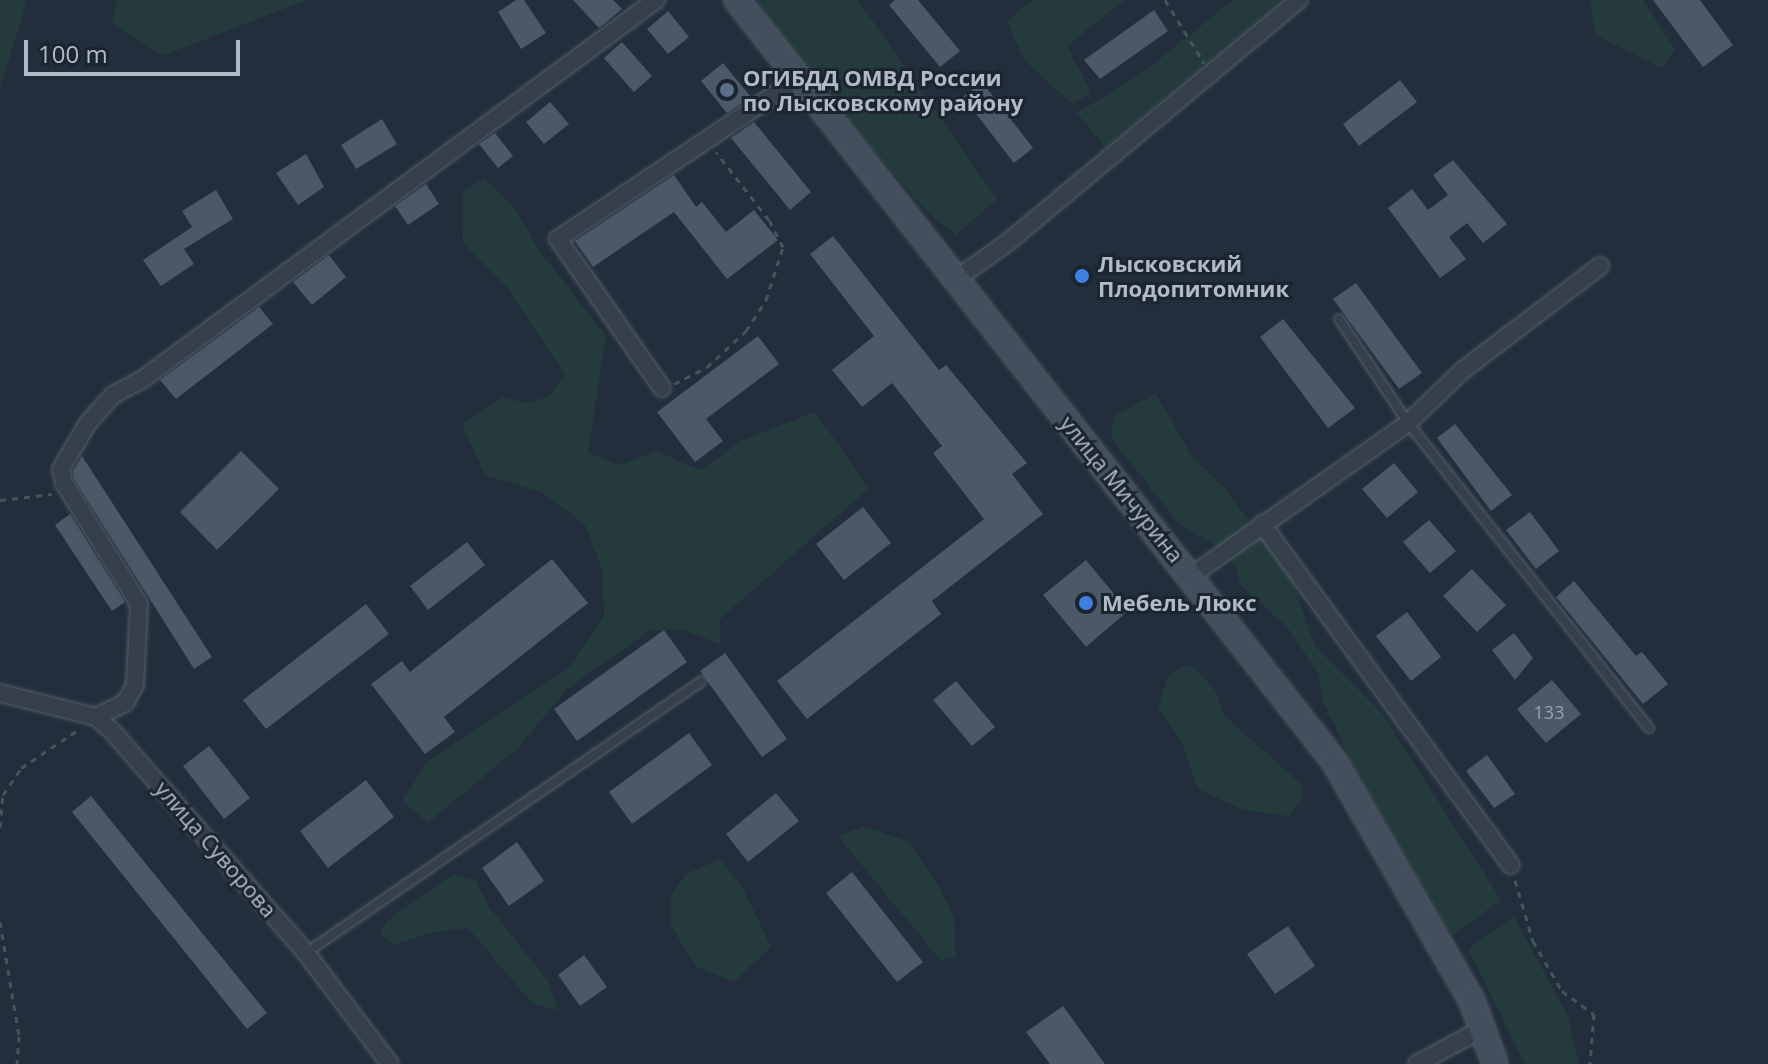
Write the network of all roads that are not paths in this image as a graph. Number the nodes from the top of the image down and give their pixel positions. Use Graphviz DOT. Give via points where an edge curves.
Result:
graph roads {
  1 [pos="656,0"];
  2 [pos="737,0"];
  3 [pos="1299,0"];
  4 [pos="798,79"];
  5 [pos="1600,266"];
  6 [pos="956,279"];
  7 [pos="1339,319"];
  8 [pos="662,388"];
  9 [pos="1408,423"];
  10 [pos="1262,524"];
  11 [pos="1191,576"];
  12 [pos="702,681"];
  13 [pos="0,693"];
  14 [pos="96,717"];
  15 [pos="1649,728"];
  16 [pos="1511,865"];
  17 [pos="306,953"];
  18 [pos="1482,1029"];
  19 [pos="390,1064"];
  20 [pos="1417,1064"];
  21 [pos="1495,1064"];
  1 -- 14 [label="street" via="143,379 113,395 61,469 64,483 139,604 135,685 125,703"];
  2 -- 4 [label="main road, улица Мичурина"];
  3 -- 6 [label="street" via="1007,243"];
  4 -- 6 [label="main road, улица Мичурина"];
  4 -- 8 [label="street" via="558,239"];
  5 -- 9 [label="street" via="1463,370"];
  6 -- 11 [label="main road, улица Мичурина"];
  7 -- 9 [label="lane"];
  9 -- 10 [label="street"];
  9 -- 15 [label="lane"];
  10 -- 11 [label="street"];
  10 -- 16 [label="street"];
  11 -- 18 [label="main road, улица Мичурина" via="1334,761 1472,1001"];
  12 -- 17 [label="lane"];
  13 -- 14 [label="street"];
  14 -- 17 [label="street, улица Суворова"];
  17 -- 19 [label="street, улица Суворова"];
  18 -- 20 [label="street"];
  18 -- 21 [label="main road, улица Мичурина"];
}
